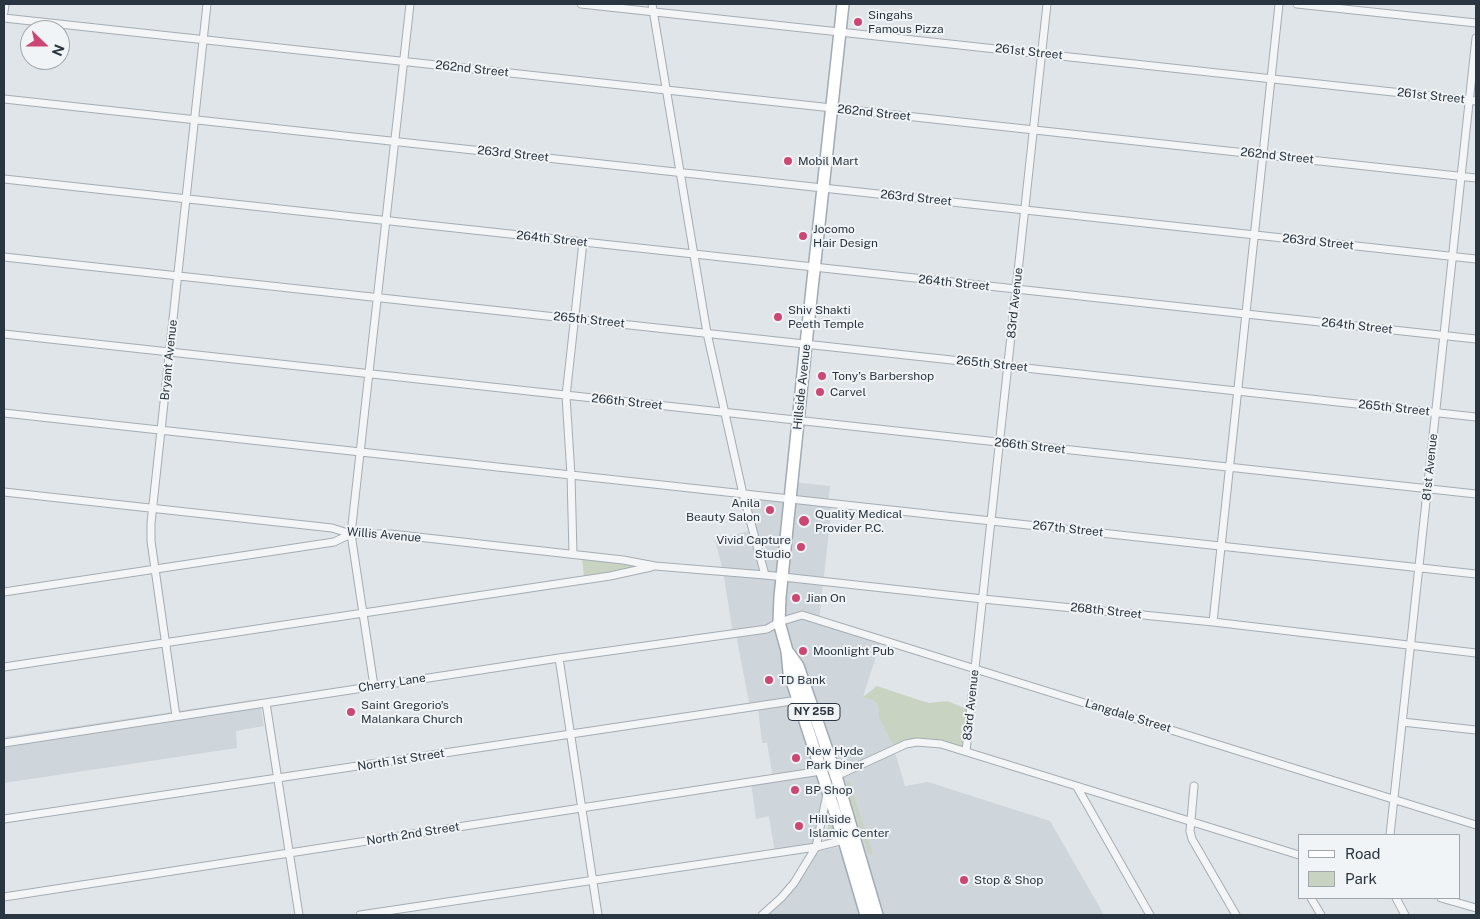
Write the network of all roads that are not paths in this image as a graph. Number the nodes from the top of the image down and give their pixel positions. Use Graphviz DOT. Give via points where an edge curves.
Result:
graph roads {
  1 [pos="5,4"];
  2 [pos="207,4"];
  3 [pos="410,4"];
  4 [pos="581,4"];
  5 [pos="843,4"];
  6 [pos="1047,4"];
  7 [pos="1279,4"];
  8 [pos="1297,4"];
  9 [pos="653,8"];
  10 [pos="4,12"];
  11 [pos="4,18"];
  12 [pos="1476,23"];
  13 [pos="840,31"];
  14 [pos="1476,38"];
  15 [pos="203,40"];
  16 [pos="1042,53"];
  17 [pos="403,61"];
  18 [pos="1270,78"];
  19 [pos="666,90"];
  20 [pos="4,98"];
  21 [pos="1473,100"];
  22 [pos="832,108"];
  23 [pos="195,119"];
  24 [pos="1034,130"];
  25 [pos="394,141"];
  26 [pos="1262,155"];
  27 [pos="680,172"];
  28 [pos="1462,176"];
  29 [pos="1476,178"];
  30 [pos="4,179"];
  31 [pos="823,188"];
  32 [pos="186,199"];
  33 [pos="1025,210"];
  34 [pos="385,221"];
  35 [pos="1254,234"];
  36 [pos="583,242"];
  37 [pos="693,254"];
  38 [pos="1453,256"];
  39 [pos="4,257"];
  40 [pos="1476,259"];
  41 [pos="814,267"];
  42 [pos="178,276"];
  43 [pos="1016,290"];
  44 [pos="376,297"];
  45 [pos="1245,314"];
  46 [pos="574,318"];
  47 [pos="707,333"];
  48 [pos="4,334"];
  49 [pos="1444,336"];
  50 [pos="1476,339"];
  51 [pos="806,344"];
  52 [pos="170,352"];
  53 [pos="1008,366"];
  54 [pos="368,374"];
  55 [pos="1236,391"];
  56 [pos="566,396"];
  57 [pos="724,412"];
  58 [pos="1436,412"];
  59 [pos="4,413"];
  60 [pos="1476,417"];
  61 [pos="798,420"];
  62 [pos="161,430"];
  63 [pos="1000,443"];
  64 [pos="360,452"];
  65 [pos="1228,468"];
  66 [pos="571,475"];
  67 [pos="1427,489"];
  68 [pos="4,492"];
  69 [pos="743,494"];
  70 [pos="1476,494"];
  71 [pos="790,499"];
  72 [pos="153,508"];
  73 [pos="991,521"];
  74 [pos="351,534"];
  75 [pos="1220,546"];
  76 [pos="573,554"];
  77 [pos="655,566"];
  78 [pos="1419,567"];
  79 [pos="155,569"];
  80 [pos="736,572"];
  81 [pos="1476,574"];
  82 [pos="765,575"];
  83 [pos="782,577"];
  84 [pos="4,592"];
  85 [pos="983,599"];
  86 [pos="363,613"];
  87 [pos="779,622"];
  88 [pos="1213,622"];
  89 [pos="165,642"];
  90 [pos="1410,646"];
  91 [pos="787,651"];
  92 [pos="1476,653"];
  93 [pos="559,658"];
  94 [pos="4,667"];
  95 [pos="975,669"];
  96 [pos="374,686"];
  97 [pos="798,700"];
  98 [pos="266,703"];
  99 [pos="176,716"];
  100 [pos="1402,722"];
  101 [pos="1476,730"];
  102 [pos="571,734"];
  103 [pos="4,743"];
  104 [pos="966,751"];
  105 [pos="836,776"];
  106 [pos="278,778"];
  107 [pos="824,780"];
  108 [pos="1194,786"];
  109 [pos="1077,787"];
  110 [pos="1393,799"];
  111 [pos="582,808"];
  112 [pos="4,819"];
  113 [pos="1191,821"];
  114 [pos="1476,825"];
  115 [pos="1390,834"];
  116 [pos="844,840"];
  117 [pos="816,847"];
  118 [pos="289,853"];
  119 [pos="1298,855"];
  120 [pos="593,881"];
  121 [pos="4,897"];
  122 [pos="1312,899"];
  123 [pos="1397,899"];
  124 [pos="1444,899"];
  125 [pos="1476,908"];
  126 [pos="298,915"];
  127 [pos="360,915"];
  128 [pos="598,915"];
  129 [pos="762,915"];
  130 [pos="866,915"];
  131 [pos="877,915"];
  132 [pos="1150,915"];
  133 [pos="1236,915"];
  134 [pos="1321,915"];
  135 [pos="1405,915"];
  1 -- 10 [label="street"];
  2 -- 15 [label="street, Bryant Avenue"];
  3 -- 17 [label="street"];
  4 -- 9 [label="street, 261st Street"];
  5 -- 13 [label="main road, Hillside Avenue / NY 25B"];
  6 -- 16 [label="street, 83rd Avenue"];
  7 -- 18 [label="street"];
  8 -- 12 [label="street"];
  9 -- 13 [label="street, 261st Street"];
  9 -- 19 [label="street"];
  11 -- 15 [label="street, 262nd Street"];
  13 -- 16 [label="street, 261st Street"];
  13 -- 22 [label="main road, Hillside Avenue / NY 25B"];
  14 -- 21 [label="street, 81st Avenue"];
  15 -- 17 [label="street, 262nd Street"];
  15 -- 23 [label="street, Bryant Avenue"];
  16 -- 18 [label="street, 261st Street"];
  16 -- 24 [label="street, 83rd Avenue"];
  17 -- 19 [label="street, 262nd Street"];
  17 -- 25 [label="street"];
  18 -- 21 [label="street, 261st Street"];
  18 -- 26 [label="street"];
  19 -- 22 [label="street, 262nd Street"];
  19 -- 27 [label="street"];
  20 -- 23 [label="street, 263rd Street"];
  21 -- 28 [label="street, 81st Avenue"];
  22 -- 24 [label="street, 262nd Street"];
  22 -- 31 [label="main road, Hillside Avenue / NY 25B"];
  23 -- 25 [label="street, 263rd Street"];
  23 -- 32 [label="street, Bryant Avenue"];
  24 -- 26 [label="street, 262nd Street"];
  24 -- 33 [label="street, 83rd Avenue"];
  25 -- 27 [label="street, 263rd Street"];
  25 -- 34 [label="street"];
  26 -- 28 [label="street, 262nd Street"];
  26 -- 35 [label="street"];
  27 -- 31 [label="street, 263rd Street"];
  27 -- 37 [label="street"];
  28 -- 29 [label="street, 262nd Street"];
  28 -- 38 [label="street, 81st Avenue"];
  30 -- 32 [label="street, 264th Street"];
  31 -- 33 [label="street, 263rd Street"];
  31 -- 41 [label="main road, Hillside Avenue / NY 25B"];
  32 -- 34 [label="street, 264th Street"];
  32 -- 42 [label="street, Bryant Avenue"];
  33 -- 35 [label="street, 263rd Street"];
  33 -- 43 [label="street, 83rd Avenue"];
  34 -- 36 [label="street, 264th Street"];
  34 -- 44 [label="street"];
  35 -- 38 [label="street, 263rd Street"];
  35 -- 45 [label="street"];
  36 -- 37 [label="street, 264th Street"];
  36 -- 46 [label="street"];
  37 -- 41 [label="street, 264th Street"];
  37 -- 47 [label="street"];
  38 -- 40 [label="street, 263rd Street"];
  38 -- 49 [label="street, 81st Avenue"];
  39 -- 42 [label="street, 265th Street"];
  41 -- 43 [label="street, 264th Street"];
  41 -- 51 [label="main road, Hillside Avenue / NY 25B"];
  42 -- 44 [label="street, 265th Street"];
  42 -- 52 [label="street, Bryant Avenue"];
  43 -- 45 [label="street, 264th Street"];
  43 -- 53 [label="street, 83rd Avenue"];
  44 -- 46 [label="street, 265th Street"];
  44 -- 54 [label="street"];
  45 -- 49 [label="street, 264th Street"];
  45 -- 55 [label="street"];
  46 -- 47 [label="street, 265th Street"];
  46 -- 56 [label="street"];
  47 -- 51 [label="street, 265th Street"];
  47 -- 57 [label="street"];
  48 -- 52 [label="street, 266th Street"];
  49 -- 50 [label="street, 264th Street"];
  49 -- 58 [label="street, 81st Avenue"];
  51 -- 53 [label="street, 265th Street"];
  51 -- 61 [label="main road, Hillside Avenue / NY 25B"];
  52 -- 54 [label="street, 266th Street"];
  52 -- 62 [label="street, Bryant Avenue"];
  53 -- 55 [label="street, 265th Street"];
  53 -- 63 [label="street, 83rd Avenue"];
  54 -- 56 [label="street, 266th Street"];
  54 -- 64 [label="street"];
  55 -- 58 [label="street, 265th Street"];
  55 -- 65 [label="street"];
  56 -- 57 [label="street, 266th Street"];
  56 -- 66 [label="street"];
  57 -- 61 [label="street, 266th Street"];
  57 -- 69 [label="street"];
  58 -- 60 [label="street, 265th Street"];
  58 -- 67 [label="street, 81st Avenue"];
  59 -- 62 [label="street, 267th Street"];
  61 -- 63 [label="street, 266th Street"];
  61 -- 71 [label="main road, Hillside Avenue / NY 25B"];
  62 -- 64 [label="street, 267th Street"];
  62 -- 72 [label="street, Bryant Avenue"];
  63 -- 65 [label="street, 266th Street"];
  63 -- 73 [label="street, 83rd Avenue"];
  64 -- 66 [label="street, 267th Street"];
  64 -- 74 [label="street"];
  65 -- 67 [label="street, 266th Street"];
  65 -- 75 [label="street"];
  66 -- 69 [label="street, 267th Street"];
  66 -- 76 [label="street"];
  67 -- 70 [label="street, 266th Street"];
  67 -- 78 [label="street, 81st Avenue"];
  68 -- 72 [label="street, Willis Avenue"];
  69 -- 71 [label="street, 267th Street"];
  69 -- 82 [label="street"];
  71 -- 73 [label="street, 267th Street"];
  71 -- 83 [label="main road, Hillside Avenue / NY 25B"];
  72 -- 74 [label="street, Willis Avenue" via="332,528"];
  72 -- 79 [label="street, Bryant Avenue" via="151,541"];
  73 -- 75 [label="street, 267th Street"];
  73 -- 85 [label="street, 83rd Avenue"];
  74 -- 76 [label="street, Willis Avenue" via="391,534"];
  74 -- 79 [label="street" via="334,542"];
  74 -- 86 [label="street"];
  75 -- 78 [label="street, 267th Street"];
  75 -- 88 [label="street"];
  76 -- 77 [label="street, Willis Avenue"];
  77 -- 80 [label="street, Willis Avenue"];
  77 -- 86 [label="street" via="610,576"];
  78 -- 81 [label="street, 267th Street"];
  78 -- 90 [label="street, 81st Avenue"];
  79 -- 84 [label="street"];
  79 -- 89 [label="street, Bryant Avenue"];
  80 -- 82 [label="street, 268th Street"];
  82 -- 83 [label="street, 268th Street"];
  83 -- 85 [label="street, 268th Street"];
  83 -- 87 [label="main road, Hillside Avenue / NY 25B"];
  85 -- 88 [label="street, 268th Street"];
  85 -- 95 [label="street, 83rd Avenue"];
  86 -- 89 [label="street"];
  86 -- 96 [label="street"];
  87 -- 91 [label="main road, Hillside Avenue / NY 25B"];
  87 -- 93 [label="street, Cherry Lane" via="767,629"];
  87 -- 95 [label="street, Langdale Street" via="802,616"];
  88 -- 90 [label="street, 268th Street"];
  89 -- 94 [label="street"];
  89 -- 99 [label="street, Bryant Avenue"];
  90 -- 92 [label="street, 268th Street"];
  90 -- 100 [label="street, 81st Avenue"];
  91 -- 97 [label="main road, Hillside Avenue / NY 25B" via="789,672"];
  91 -- 105 [label="main road, Hillside Avenue / NY 25B" via="798,666"];
  93 -- 96 [label="street, Cherry Lane"];
  93 -- 102 [label="street"];
  95 -- 104 [label="street, 83rd Avenue"];
  95 -- 110 [label="street, Langdale Street"];
  96 -- 98 [label="street, Cherry Lane"];
  97 -- 102 [label="street, North 1st Street"];
  97 -- 107 [label="main road, Hillside Avenue / NY 25B"];
  98 -- 99 [label="street, Cherry Lane"];
  98 -- 106 [label="street"];
  99 -- 103 [label="street, Cherry Lane"];
  100 -- 101 [label="street"];
  100 -- 110 [label="street, 81st Avenue"];
  102 -- 106 [label="street, North 1st Street"];
  102 -- 111 [label="street"];
  104 -- 105 [label="street, North 2nd Street" via="930,742 906,744"];
  104 -- 109 [label="street, North 2nd Street"];
  105 -- 107 [label="street, North 2nd Street"];
  105 -- 131 [label="main road, Hillside Avenue / NY 25B"];
  106 -- 112 [label="street, North 1st Street"];
  106 -- 118 [label="street"];
  107 -- 111 [label="street, North 2nd Street"];
  107 -- 116 [label="main road, Hillside Avenue / NY 25B"];
  107 -- 117 [label="street" via="826,802"];
  108 -- 113 [label="street"];
  109 -- 113 [label="street, North 2nd Street"];
  109 -- 132 [label="street"];
  110 -- 114 [label="street, Langdale Street"];
  110 -- 115 [label="street, 81st Avenue"];
  111 -- 118 [label="street, North 2nd Street"];
  111 -- 120 [label="street"];
  113 -- 119 [label="street, North 2nd Street"];
  113 -- 133 [label="street" via="1192,839"];
  116 -- 117 [label="street"];
  116 -- 130 [label="main road, Hillside Avenue / NY 25B"];
  117 -- 120 [label="street"];
  117 -- 129 [label="street" via="794,883"];
  118 -- 121 [label="street, North 2nd Street"];
  118 -- 126 [label="street"];
  120 -- 127 [label="street"];
  120 -- 128 [label="street"];
  122 -- 134 [label="street"];
  123 -- 135 [label="street"];
  124 -- 125 [label="street"];
}
